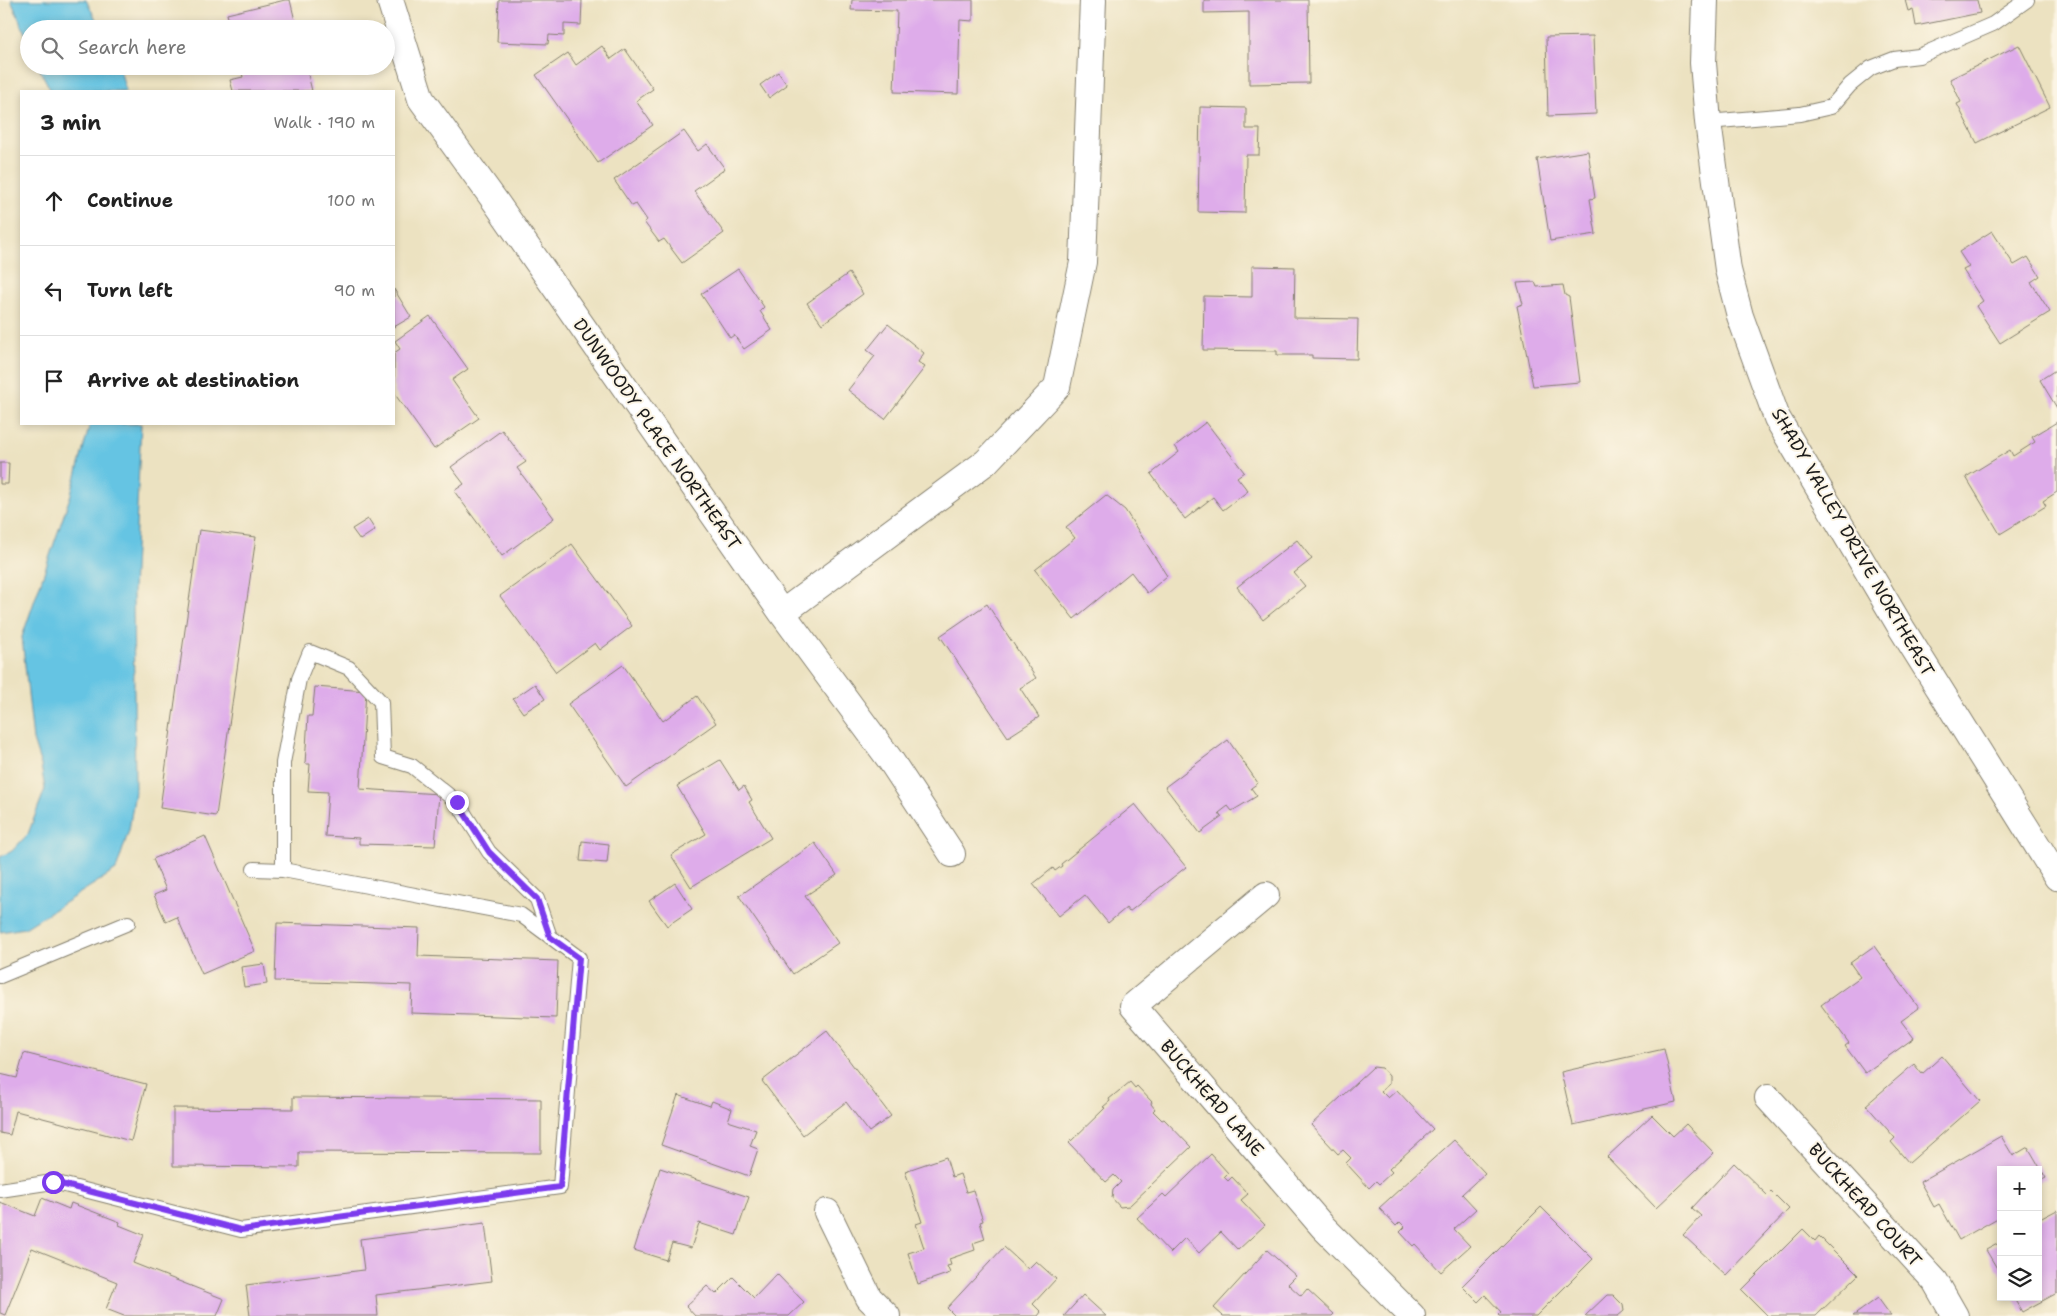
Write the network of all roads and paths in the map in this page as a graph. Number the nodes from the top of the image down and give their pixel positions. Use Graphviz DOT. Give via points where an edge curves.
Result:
graph roads {
  1 [pos="390,0"];
  2 [pos="1093,0"];
  3 [pos="1704,0"];
  4 [pos="2027,0"];
  5 [pos="1708,122"];
  6 [pos="782,613"];
  7 [pos="952,854"];
  8 [pos="254,868"];
  9 [pos="283,870"];
  10 [pos="2057,877"];
  11 [pos="1266,895"];
  12 [pos="128,923"];
  13 [pos="550,937"];
  14 [pos="0,976"];
  15 [pos="1768,1098"];
  16 [pos="0,1190"];
  17 [pos="827,1212"];
  18 [pos="887,1316"];
  19 [pos="1412,1316"];
  20 [pos="1955,1316"];
  1 -- 6 [label="street, DUNWOODY PLACE NORTHEAST" via="421,99 496,201"];
  2 -- 6 [label="street" via="1083,262 1058,387 986,462"];
  3 -- 5 [label="street, SHADY VALLEY DRIVE NORTHEAST" via="1703,63"];
  4 -- 5 [label="lane" via="1984,28 1919,56 1871,68 1830,107 1800,114"];
  5 -- 10 [label="street, SHADY VALLEY DRIVE NORTHEAST" via="1728,270 1740,316 1777,418 1902,629"];
  6 -- 7 [label="street, DUNWOODY PLACE NORTHEAST" via="891,760"];
  8 -- 9 [label="lane"];
  9 -- 13 [label="lane" via="521,915"];
  9 -- 13 [label="lane" via="284,763 299,679 310,652 349,668 381,702 382,757 412,766 457,802 489,852 537,899"];
  11 -- 19 [label="street, BUCKHEAD LANE" via="1132,1006 1323,1227"];
  12 -- 14 [label="lane"];
  13 -- 16 [label="lane" via="579,958 560,1187 241,1230 53,1182"];
  15 -- 20 [label="street, BUCKHEAD COURT" via="1935,1281"];
  17 -- 18 [label="street" via="869,1298"];
}
